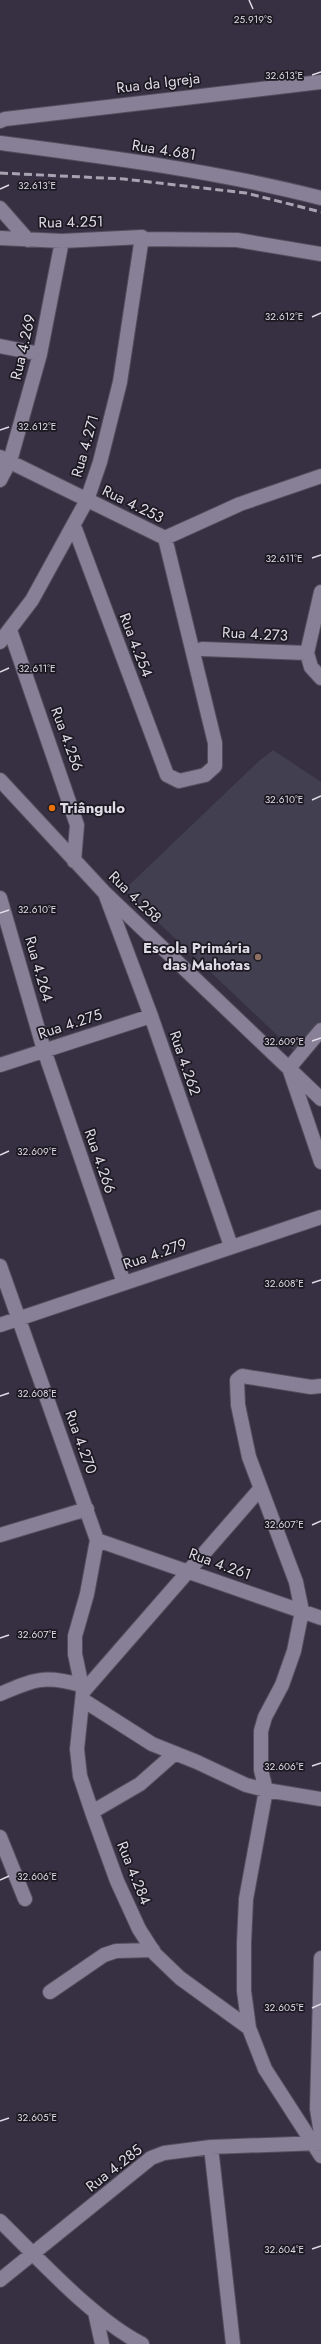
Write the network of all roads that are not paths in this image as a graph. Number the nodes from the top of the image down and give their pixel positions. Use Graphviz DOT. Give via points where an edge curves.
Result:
graph roads {
  1 [pos="321,82"];
  2 [pos="0,121"];
  3 [pos="0,143"];
  4 [pos="321,198"];
  5 [pos="0,208"];
  6 [pos="142,237"];
  7 [pos="0,238"];
  8 [pos="28,240"];
  9 [pos="62,241"];
  10 [pos="321,254"];
  11 [pos="0,346"];
  12 [pos="40,354"];
  13 [pos="5,459"];
  14 [pos="321,476"];
  15 [pos="0,480"];
  16 [pos="87,500"];
  17 [pos="74,526"];
  18 [pos="165,538"];
  19 [pos="321,592"];
  20 [pos="10,630"];
  21 [pos="0,642"];
  22 [pos="202,649"];
  23 [pos="307,653"];
  24 [pos="321,678"];
  25 [pos="0,780"];
  26 [pos="74,861"];
  27 [pos="104,892"];
  28 [pos="0,898"];
  29 [pos="151,1016"];
  30 [pos="321,1030"];
  31 [pos="44,1050"];
  32 [pos="0,1065"];
  33 [pos="289,1068"];
  34 [pos="321,1099"];
  35 [pos="321,1162"];
  36 [pos="321,1217"];
  37 [pos="231,1246"];
  38 [pos="0,1266"];
  39 [pos="124,1283"];
  40 [pos="17,1319"];
  41 [pos="0,1325"];
  42 [pos="321,1386"];
  43 [pos="260,1489"];
  44 [pos="87,1509"];
  45 [pos="0,1534"];
  46 [pos="102,1542"];
  47 [pos="189,1571"];
  48 [pos="302,1611"];
  49 [pos="321,1618"];
  50 [pos="82,1692"];
  51 [pos="0,1694"];
  52 [pos="174,1754"];
  53 [pos="266,1790"];
  54 [pos="321,1799"];
  55 [pos="92,1812"];
  56 [pos="0,1837"];
  57 [pos="25,1899"];
  58 [pos="152,1950"];
  59 [pos="321,1958"];
  60 [pos="50,1992"];
  61 [pos="249,2028"];
  62 [pos="319,2140"];
  63 [pos="211,2147"];
  64 [pos="321,2156"];
  65 [pos="0,2221"];
  66 [pos="32,2253"];
  67 [pos="0,2280"];
  68 [pos="95,2312"];
  69 [pos="102,2344"];
  70 [pos="142,2344"];
  71 [pos="233,2344"];
  1 -- 2 [label="street, Rua da Igreja"];
  3 -- 4 [label="street, Rua 4.681" via="169,167"];
  5 -- 8 [label="street"];
  6 -- 9 [label="street, Rua 4.251"];
  6 -- 10 [label="street, Rua 4.251" via="237,240"];
  6 -- 16 [label="street, Rua 4.271" via="120,382 100,462"];
  7 -- 8 [label="street, Rua 4.251"];
  8 -- 9 [label="street, Rua 4.251"];
  9 -- 12 [label="street, Rua 4.269"];
  11 -- 12 [label="street"];
  12 -- 13 [label="street, Rua 4.269"];
  13 -- 15 [label="street, Rua 4.269"];
  13 -- 16 [label="street, Rua 4.253"];
  14 -- 18 [label="street, Rua 4.253" via="240,504"];
  16 -- 17 [label="street, Rua 4.271"];
  16 -- 18 [label="street, Rua 4.253"];
  17 -- 18 [label="street, Rua 4.254" via="167,776 179,781 204,775 216,766 215,743"];
  17 -- 20 [label="street, Rua 4.271" via="32,600"];
  19 -- 23 [label="street"];
  20 -- 21 [label="street, Rua 4.271"];
  20 -- 26 [label="street, Rua 4.256" via="77,825"];
  22 -- 23 [label="street, Rua 4.273"];
  23 -- 24 [label="street" via="312,667"];
  25 -- 26 [label="street, Rua 4.258"];
  26 -- 27 [label="street, Rua 4.258"];
  27 -- 29 [label="street, Rua 4.262"];
  27 -- 33 [label="street, Rua 4.258"];
  28 -- 31 [label="street, Rua 4.264"];
  29 -- 31 [label="street, Rua 4.275"];
  29 -- 37 [label="street, Rua 4.262"];
  30 -- 33 [label="street"];
  31 -- 32 [label="street, Rua 4.275"];
  31 -- 39 [label="street, Rua 4.266"];
  33 -- 34 [label="street, Rua 4.258"];
  33 -- 35 [label="street"];
  36 -- 37 [label="street, Rua 4.279"];
  37 -- 39 [label="street, Rua 4.279"];
  38 -- 40 [label="street, Rua 4.270"];
  39 -- 40 [label="street, Rua 4.279"];
  40 -- 41 [label="street, Rua 4.279"];
  40 -- 44 [label="street, Rua 4.270"];
  42 -- 43 [label="street" via="242,1376 238,1378 238,1405 249,1457"];
  43 -- 47 [label="street"];
  43 -- 48 [label="street" via="296,1582"];
  44 -- 45 [label="street"];
  44 -- 46 [label="street, Rua 4.270"];
  46 -- 47 [label="street, Rua 4.261"];
  46 -- 50 [label="street, Rua 4.284" via="75,1636 74,1654"];
  47 -- 48 [label="street, Rua 4.261"];
  47 -- 50 [label="street"];
  48 -- 49 [label="street, Rua 4.261"];
  48 -- 53 [label="street" via="294,1651 261,1731 261,1770"];
  50 -- 51 [label="street" via="49,1678 29,1682"];
  50 -- 52 [label="street" via="152,1744"];
  50 -- 55 [label="street, Rua 4.284" via="77,1749 80,1776"];
  52 -- 53 [label="street" via="246,1785"];
  52 -- 55 [label="street" via="140,1784"];
  53 -- 54 [label="street"];
  53 -- 61 [label="street" via="246,1899 244,1992"];
  55 -- 58 [label="street, Rua 4.284" via="117,1881 139,1929"];
  56 -- 57 [label="street"];
  58 -- 60 [label="street" via="116,1951 104,1955"];
  58 -- 61 [label="street, Rua 4.284" via="180,1978"];
  59 -- 62 [label="street" via="317,2109"];
  61 -- 62 [label="street" via="265,2068"];
  62 -- 63 [label="street, Rua 4.285"];
  62 -- 64 [label="street"];
  63 -- 66 [label="street, Rua 4.285" via="164,2153 151,2158"];
  63 -- 71 [label="street"];
  65 -- 66 [label="street"];
  66 -- 67 [label="street, Rua 4.285"];
  66 -- 68 [label="street"];
  68 -- 69 [label="street"];
  68 -- 70 [label="street"];
}
